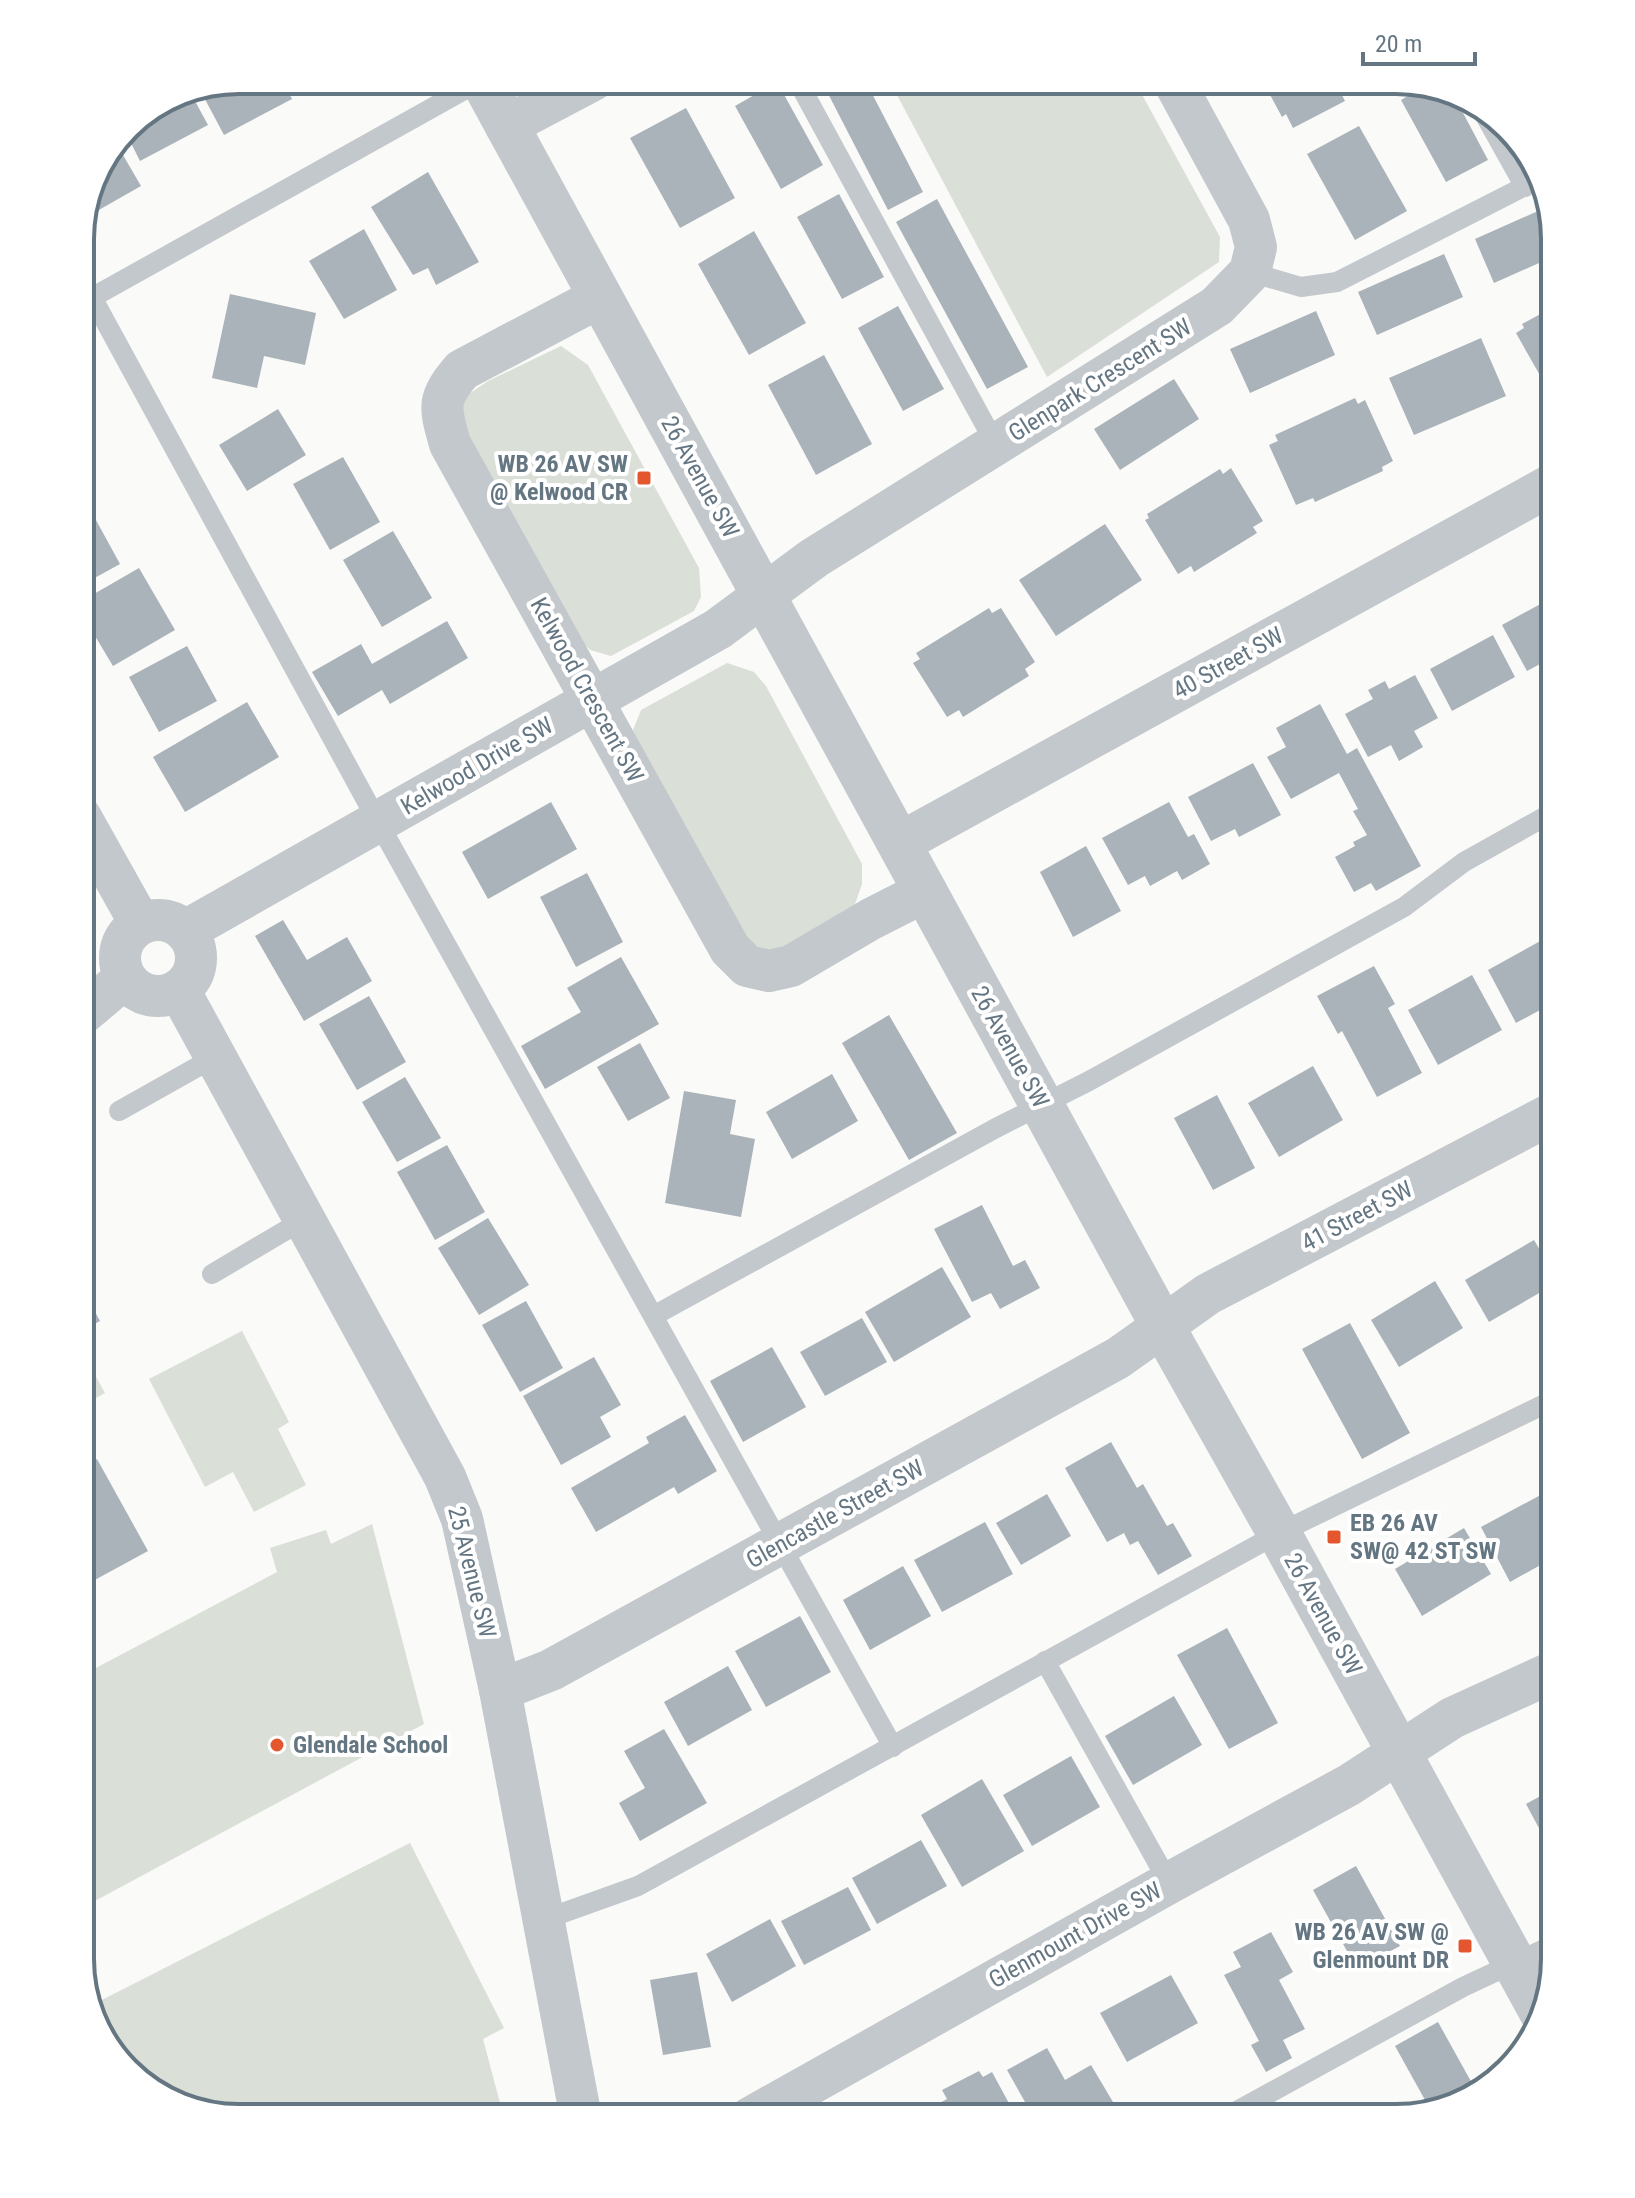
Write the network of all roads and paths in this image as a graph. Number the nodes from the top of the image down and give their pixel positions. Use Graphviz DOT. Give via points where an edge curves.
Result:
graph roads {
  1 [pos="457,94"];
  2 [pos="489,94"];
  3 [pos="567,94"];
  4 [pos="805,94"];
  5 [pos="1181,94"];
  6 [pos="506,126"];
  7 [pos="1507,146"];
  8 [pos="1525,173"];
  9 [pos="1530,184"];
  10 [pos="1250,272"];
  11 [pos="94,296"];
  12 [pos="600,297"];
  13 [pos="94,299"];
  14 [pos="996,445"];
  15 [pos="1541,491"];
  16 [pos="766,595"];
  17 [pos="593,700"];
  18 [pos="1541,819"];
  19 [pos="378,822"];
  20 [pos="94,841"];
  21 [pos="900,843"];
  22 [pos="926,891"];
  23 [pos="140,923"];
  24 [pos="185,931"];
  25 [pos="125,978"];
  26 [pos="179,990"];
  27 [pos="94,1004"];
  28 [pos="215,1057"];
  29 [pos="1042,1105"];
  30 [pos="119,1111"];
  31 [pos="1541,1119"];
  32 [pos="305,1219"];
  33 [pos="212,1274"];
  34 [pos="655,1315"];
  35 [pos="1163,1327"];
  36 [pos="1541,1406"];
  37 [pos="1279,1533"];
  38 [pos="779,1545"];
  39 [pos="1045,1661"];
  40 [pos="1541,1677"];
  41 [pos="500,1690"];
  42 [pos="893,1747"];
  43 [pos="1398,1752"];
  44 [pos="1169,1883"];
  45 [pos="543,1920"];
  46 [pos="1541,1950"];
  47 [pos="1514,1963"];
  48 [pos="1535,2001"];
  49 [pos="578,2104"];
  50 [pos="775,2104"];
  51 [pos="1250,2104"];
  1 -- 11 [label="lane"];
  2 -- 6 [label="street, 26 Avenue SW"];
  3 -- 6 [label="street"];
  4 -- 14 [label="lane"];
  5 -- 10 [label="street" via="1249,220 1256,247"];
  6 -- 12 [label="street, 26 Avenue SW"];
  7 -- 8 [label="lane"];
  9 -- 10 [label="lane" via="1337,282 1301,287"];
  10 -- 14 [label="street, Glenpark Crescent SW" via="1217,306"];
  12 -- 16 [label="street, 26 Avenue SW"];
  12 -- 17 [label="street, Kelwood Crescent SW" via="462,370 446,388 441,411 450,444"];
  13 -- 19 [label="lane"];
  14 -- 16 [label="street, Glenpark Crescent SW" via="814,558"];
  15 -- 21 [label="street, 40 Street SW"];
  16 -- 17 [label="street, Kelwood Drive SW" via="718,629"];
  16 -- 21 [label="street, 26 Avenue SW"];
  17 -- 19 [label="street, Kelwood Drive SW"];
  17 -- 22 [label="street, Kelwood Crescent SW" via="730,949 747,966 769,971 791,966"];
  18 -- 29 [label="lane" via="1464,862 1404,907"];
  19 -- 24 [label="street, Kelwood Drive SW"];
  19 -- 34 [label="lane"];
  20 -- 23 [label="street"];
  21 -- 22 [label="street, 26 Avenue SW"];
  22 -- 29 [label="street, 26 Avenue SW"];
  23 -- 24 [label="street" via="164,920"];
  23 -- 25 [label="street" via="120,948"];
  24 -- 26 [label="street" via="195,945 196,962 191,978"];
  25 -- 26 [label="street" via="150,996"];
  25 -- 27 [label="street"];
  26 -- 28 [label="street, 25 Avenue SW"];
  28 -- 30 [label="lane"];
  28 -- 32 [label="street, 25 Avenue SW"];
  29 -- 34 [label="lane"];
  29 -- 35 [label="street, 26 Avenue SW"];
  31 -- 35 [label="street, 41 Street SW" via="1208,1294"];
  32 -- 33 [label="lane"];
  32 -- 41 [label="street, 25 Avenue SW" via="445,1477 462,1519"];
  34 -- 38 [label="lane"];
  35 -- 37 [label="street, 26 Avenue SW"];
  35 -- 38 [label="street, Glencastle Street SW" via="1118,1358"];
  36 -- 37 [label="lane"];
  37 -- 39 [label="lane"];
  37 -- 43 [label="street, 26 Avenue SW"];
  38 -- 41 [label="street, Glencastle Street SW" via="551,1670"];
  38 -- 42 [label="lane"];
  39 -- 42 [label="lane"];
  39 -- 44 [label="lane"];
  40 -- 43 [label="street, Glenmount Drive SW" via="1452,1718"];
  41 -- 45 [label="street, 25 Avenue SW"];
  42 -- 45 [label="lane" via="638,1886"];
  43 -- 44 [label="street, Glenmount Drive SW" via="1349,1785"];
  43 -- 47 [label="street, 26 Avenue SW"];
  44 -- 50 [label="street, Glenmount Drive SW"];
  45 -- 49 [label="street, 25 Avenue SW"];
  46 -- 47 [label="lane"];
  47 -- 48 [label="street, 26 Avenue SW"];
  47 -- 51 [label="lane"];
}
